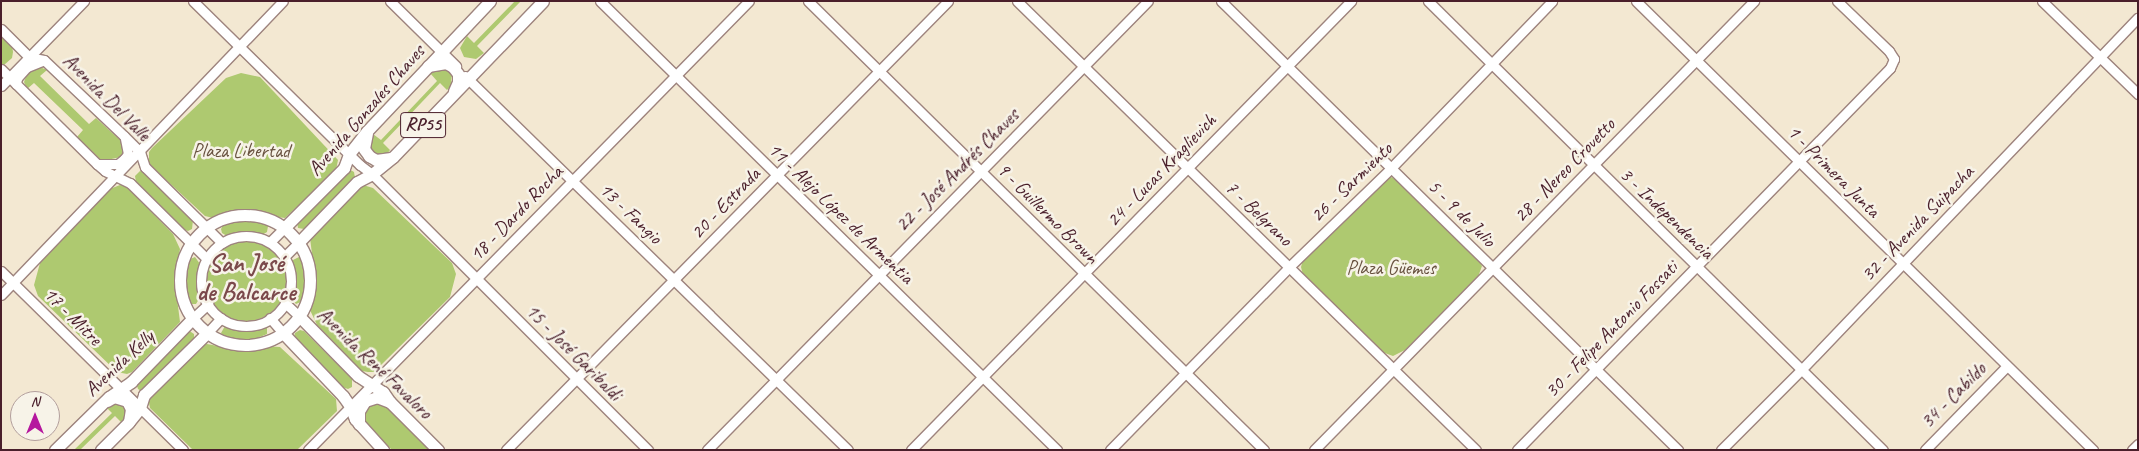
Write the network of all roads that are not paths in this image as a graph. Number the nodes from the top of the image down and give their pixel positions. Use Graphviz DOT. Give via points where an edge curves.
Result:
graph roads {
  1 [pos="84,1"];
  2 [pos="193,1"];
  3 [pos="283,1"];
  4 [pos="390,1"];
  5 [pos="490,1"];
  6 [pos="543,1"];
  7 [pos="600,1"];
  8 [pos="749,1"];
  9 [pos="808,1"];
  10 [pos="948,1"];
  11 [pos="1017,1"];
  12 [pos="1148,1"];
  13 [pos="1221,1"];
  14 [pos="1351,1"];
  15 [pos="1428,1"];
  16 [pos="1552,1"];
  17 [pos="1636,1"];
  18 [pos="1754,1"];
  19 [pos="1837,1"];
  20 [pos="2042,1"];
  21 [pos="2138,18"];
  22 [pos="1,29"];
  23 [pos="240,45"];
  24 [pos="441,51"];
  25 [pos="29,57"];
  26 [pos="2100,57"];
  27 [pos="44,60"];
  28 [pos="1696,60"];
  29 [pos="1493,63"];
  30 [pos="428,66"];
  31 [pos="1287,66"];
  32 [pos="1,69"];
  33 [pos="1084,69"];
  34 [pos="879,71"];
  35 [pos="676,76"];
  36 [pos="10,77"];
  37 [pos="468,78"];
  38 [pos="1,86"];
  39 [pos="19,88"];
  40 [pos="454,92"];
  41 [pos="2138,94"];
  42 [pos="367,131"];
  43 [pos="124,136"];
  44 [pos="140,152"];
  45 [pos="349,154"];
  46 [pos="393,157"];
  47 [pos="1800,162"];
  48 [pos="97,164"];
  49 [pos="1593,165"];
  50 [pos="1188,168"];
  51 [pos="1391,168"];
  52 [pos="980,171"];
  53 [pos="372,174"];
  54 [pos="777,175"];
  55 [pos="116,176"];
  56 [pos="573,180"];
  57 [pos="207,227"];
  58 [pos="284,228"];
  59 [pos="270,242"];
  60 [pos="299,242"];
  61 [pos="222,243"];
  62 [pos="191,244"];
  63 [pos="284,257"];
  64 [pos="207,259"];
  65 [pos="1902,264"];
  66 [pos="1289,267"];
  67 [pos="1697,267"];
  68 [pos="1492,268"];
  69 [pos="1,271"];
  70 [pos="1084,273"];
  71 [pos="879,275"];
  72 [pos="477,278"];
  73 [pos="674,280"];
  74 [pos="14,283"];
  75 [pos="1,295"];
  76 [pos="285,303"];
  77 [pos="208,304"];
  78 [pos="299,316"];
  79 [pos="193,318"];
  80 [pos="221,318"];
  81 [pos="270,318"];
  82 [pos="208,332"];
  83 [pos="283,334"];
  84 [pos="2007,366"];
  85 [pos="1393,369"];
  86 [pos="1802,369"];
  87 [pos="1596,370"];
  88 [pos="1186,373"];
  89 [pos="983,377"];
  90 [pos="576,380"];
  91 [pos="775,380"];
  92 [pos="373,384"];
  93 [pos="120,388"];
  94 [pos="104,402"];
  95 [pos="390,402"];
  96 [pos="350,406"];
  97 [pos="140,408"];
  98 [pos="128,423"];
  99 [pos="359,425"];
  100 [pos="2138,444"];
  101 [pos="55,450"];
  102 [pos="101,450"];
  103 [pos="183,450"];
  104 [pos="308,450"];
  105 [pos="383,450"];
  106 [pos="438,450"];
  107 [pos="506,450"];
  108 [pos="648,450"];
  109 [pos="707,450"];
  110 [pos="848,450"];
  111 [pos="911,450"];
  112 [pos="1057,450"];
  113 [pos="1110,450"];
  114 [pos="1264,450"];
  115 [pos="1314,450"];
  116 [pos="1476,450"];
  117 [pos="1517,450"];
  118 [pos="1678,450"];
  119 [pos="1721,450"];
  120 [pos="1883,450"];
  121 [pos="1925,450"];
  122 [pos="2093,450"];
  123 [pos="2132,450"];
  1 -- 25 [label="street"];
  2 -- 23 [label="street"];
  3 -- 23 [label="street"];
  4 -- 24 [label="street, 13 - Fangio"];
  5 -- 24 [label="main road, Avenida Gonzales Chaves / RP55"];
  6 -- 37 [label="main road, Avenida Gonzales Chaves / RP55"];
  7 -- 35 [label="street, 11 - Alejo López de Armentia"];
  8 -- 35 [label="street, 18 - Dardo Rocha"];
  9 -- 34 [label="street, 9 - Guillermo Brown"];
  10 -- 34 [label="street, 20 - Estrada"];
  11 -- 33 [label="street, 7 - Belgrano"];
  12 -- 33 [label="street, 22 - José Andrés Chaves"];
  13 -- 31 [label="street, 5 - 9 de Julio"];
  14 -- 31 [label="street, 24 - Lucas Kraglievich"];
  15 -- 29 [label="street, 3 - Independencia"];
  16 -- 29 [label="street, 26 - Sarmiento"];
  17 -- 28 [label="street, 1 - Primera Junta"];
  18 -- 28 [label="street, 28 - Nereo Crovetto"];
  19 -- 47 [label="street, 30 - Felipe Antonio Fossati" via="1894,59 1890,68"];
  20 -- 26 [label="street"];
  21 -- 26 [label="street, 32 - Avenida Suipacha"];
  22 -- 25 [label="street"];
  23 -- 44 [label="street"];
  23 -- 45 [label="street, 15 - José Garibaldi"];
  24 -- 30 [label="main road, Avenida Gonzales Chaves / RP55"];
  24 -- 37 [label="street, 13 - Fangio"];
  25 -- 27 [label="street, Avenida Del Valle"];
  25 -- 36 [label="street"];
  26 -- 41 [label="street"];
  26 -- 65 [label="street, 32 - Avenida Suipacha"];
  27 -- 39 [label="street" via="27,67 16,78"];
  27 -- 43 [label="street, Avenida Del Valle"];
  28 -- 47 [label="street, 1 - Primera Junta"];
  28 -- 49 [label="street, 28 - Nereo Crovetto"];
  29 -- 49 [label="street, 3 - Independencia"];
  29 -- 51 [label="street, 26 - Sarmiento"];
  30 -- 40 [label="main road" via="446,63 453,67 458,74"];
  30 -- 42 [label="main road, Avenida Gonzales Chaves / RP55"];
  31 -- 50 [label="street, 24 - Lucas Kraglievich"];
  31 -- 51 [label="street, 5 - 9 de Julio"];
  32 -- 36 [label="street"];
  33 -- 50 [label="street, 7 - Belgrano"];
  33 -- 52 [label="street, 22 - José Andrés Chaves"];
  34 -- 52 [label="street, 9 - Guillermo Brown"];
  34 -- 54 [label="street, 20 - Estrada"];
  35 -- 54 [label="street, 11 - Alejo López de Armentia"];
  35 -- 56 [label="street, 18 - Dardo Rocha"];
  36 -- 38 [label="street"];
  36 -- 39 [label="street"];
  37 -- 40 [label="main road, Avenida Gonzales Chaves / RP55"];
  37 -- 56 [label="street, 13 - Fangio"];
  39 -- 48 [label="street"];
  40 -- 46 [label="main road, Avenida Gonzales Chaves / RP55"];
  42 -- 45 [label="main road, Avenida Gonzales Chaves / RP55"];
  42 -- 46 [label="main road" via="364,149 369,156 376,160"];
  43 -- 44 [label="street, Avenida Del Valle"];
  43 -- 48 [label="street" via="128,154 124,160 118,164"];
  44 -- 55 [label="street"];
  44 -- 57 [label="street, Avenida Del Valle" via="146,167"];
  45 -- 53 [label="street, 15 - José Garibaldi"];
  45 -- 58 [label="main road, Avenida Gonzales Chaves / RP55" via="344,168"];
  46 -- 53 [label="main road, Avenida Gonzales Chaves / RP55"];
  47 -- 65 [label="street, 1 - Primera Junta"];
  47 -- 67 [label="street, 30 - Felipe Antonio Fossati"];
  48 -- 55 [label="street"];
  49 -- 67 [label="street, 3 - Independencia"];
  49 -- 68 [label="street, 28 - Nereo Crovetto"];
  50 -- 66 [label="street, 7 - Belgrano"];
  50 -- 70 [label="street, 24 - Lucas Kraglievich"];
  51 -- 66 [label="street, 26 - Sarmiento"];
  51 -- 68 [label="street, 5 - 9 de Julio"];
  52 -- 70 [label="street, 9 - Guillermo Brown"];
  52 -- 71 [label="street, 22 - José Andrés Chaves"];
  53 -- 60 [label="main road, Avenida Gonzales Chaves / RP55" via="357,182"];
  53 -- 72 [label="street, 15 - José Garibaldi"];
  54 -- 71 [label="street, 11 - Alejo López de Armentia"];
  54 -- 73 [label="street, 20 - Estrada"];
  55 -- 62 [label="street" via="130,183"];
  55 -- 74 [label="street"];
  56 -- 72 [label="street, 18 - Dardo Rocha"];
  56 -- 73 [label="street, 13 - Fangio"];
  57 -- 58 [label="main road" via="225,218 252,215"];
  57 -- 61 [label="street, Avenida Del Valle"];
  57 -- 62 [label="main road"];
  58 -- 59 [label="street, Avenida Gonzales Chaves"];
  58 -- 60 [label="main road"];
  59 -- 61 [label="street" via="247,235"];
  59 -- 63 [label="street"];
  60 -- 63 [label="street, Avenida Gonzales Chaves"];
  60 -- 78 [label="main road" via="306,257 310,281 309,295"];
  61 -- 64 [label="street"];
  62 -- 64 [label="street"];
  62 -- 79 [label="main road" via="180,280 186,306"];
  63 -- 76 [label="street" via="291,273 291,287"];
  64 -- 77 [label="street" via="201,277"];
  65 -- 84 [label="street, 1 - Primera Junta"];
  65 -- 86 [label="street, 32 - Avenida Suipacha"];
  66 -- 85 [label="street, 7 - Belgrano"];
  66 -- 88 [label="street, 26 - Sarmiento"];
  67 -- 86 [label="street, 3 - Independencia"];
  67 -- 87 [label="street, 30 - Felipe Antonio Fossati"];
  68 -- 85 [label="street, 28 - Nereo Crovetto"];
  68 -- 87 [label="street, 5 - 9 de Julio"];
  69 -- 74 [label="street, 17 - Mitre"];
  70 -- 88 [label="street, 9 - Guillermo Brown"];
  70 -- 89 [label="street, 24 - Lucas Kraglievich"];
  71 -- 89 [label="street, 11 - Alejo López de Armentia"];
  71 -- 91 [label="street, 22 - José Andrés Chaves"];
  72 -- 90 [label="street, 15 - José Garibaldi"];
  72 -- 92 [label="street, 18 - Dardo Rocha"];
  73 -- 90 [label="street, 20 - Estrada"];
  73 -- 91 [label="street, 13 - Fangio"];
  74 -- 75 [label="street"];
  74 -- 93 [label="street, 17 - Mitre"];
  76 -- 78 [label="street, Avenida René Favaloro"];
  76 -- 81 [label="street"];
  77 -- 79 [label="street, Avenida Kelly"];
  77 -- 80 [label="street"];
  78 -- 83 [label="main road"];
  78 -- 92 [label="main road, Avenida René Favaloro" via="358,376"];
  79 -- 82 [label="main road"];
  79 -- 93 [label="main road, Avenida Kelly" via="131,382"];
  80 -- 81 [label="street" via="238,325 251,325"];
  80 -- 82 [label="street, Avenida Kelly"];
  81 -- 83 [label="street"];
  82 -- 83 [label="main road" via="224,341 239,344 264,342"];
  82 -- 97 [label="main road, Avenida Kelly" via="144,395"];
  83 -- 96 [label="main road"];
  84 -- 121 [label="street, 34 - Cabildo"];
  84 -- 122 [label="street, 1 - Primera Junta"];
  85 -- 115 [label="street, 28 - Nereo Crovetto"];
  85 -- 116 [label="street, 7 - Belgrano"];
  86 -- 119 [label="street, 32 - Avenida Suipacha"];
  86 -- 120 [label="street, 3 - Independencia"];
  87 -- 117 [label="street, 30 - Felipe Antonio Fossati"];
  87 -- 118 [label="street, 5 - 9 de Julio"];
  88 -- 113 [label="street, 26 - Sarmiento"];
  88 -- 114 [label="street, 9 - Guillermo Brown"];
  89 -- 111 [label="street, 24 - Lucas Kraglievich"];
  89 -- 112 [label="street, 11 - Alejo López de Armentia"];
  90 -- 107 [label="street, 20 - Estrada"];
  90 -- 108 [label="street, 15 - José Garibaldi"];
  91 -- 109 [label="street, 22 - José Andrés Chaves"];
  91 -- 110 [label="street, 13 - Fangio"];
  92 -- 95 [label="main road, Avenida René Favaloro"];
  92 -- 96 [label="street, 18 - Dardo Rocha"];
  93 -- 94 [label="main road, Avenida Kelly"];
  93 -- 97 [label="street, 17 - Mitre"];
  94 -- 98 [label="main road" via="114,397 126,401 131,409"];
  94 -- 101 [label="main road, Avenida Kelly"];
  95 -- 99 [label="main road" via="377,397 365,401 359,411"];
  95 -- 106 [label="main road, Avenida René Favaloro"];
  96 -- 99 [label="main road"];
  96 -- 104 [label="street, 18 - Dardo Rocha"];
  97 -- 98 [label="main road, Avenida Kelly"];
  97 -- 103 [label="street, 17 - Mitre"];
  98 -- 102 [label="main road, Avenida Kelly"];
  99 -- 105 [label="main road"];
  100 -- 123 [label="street"];
}
